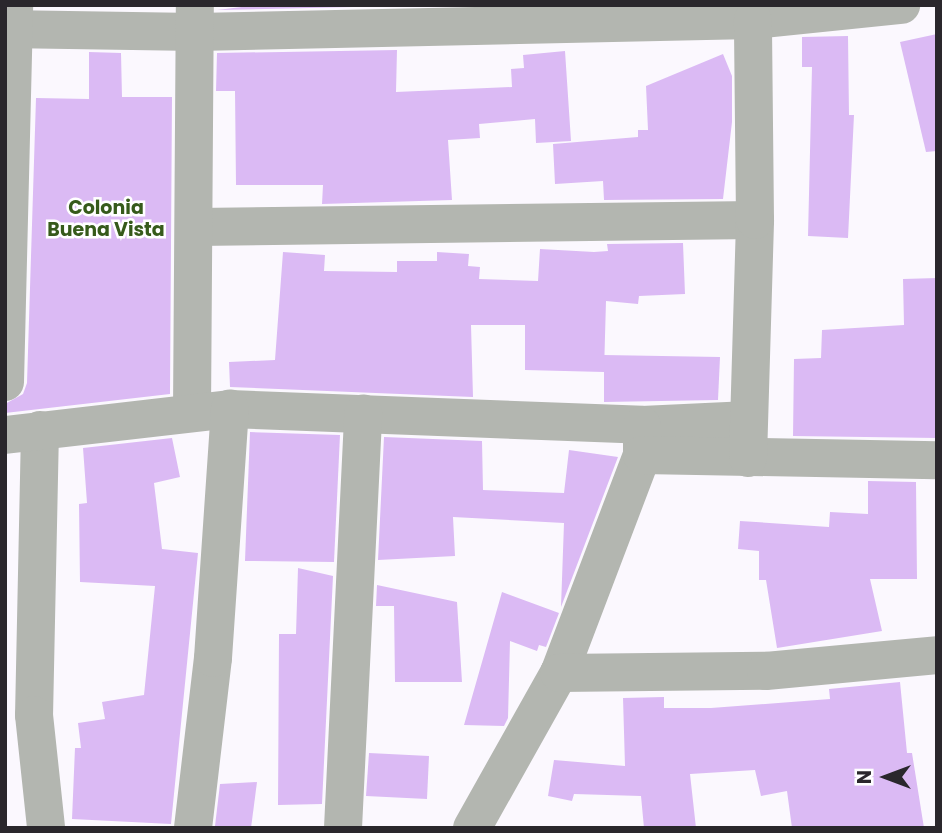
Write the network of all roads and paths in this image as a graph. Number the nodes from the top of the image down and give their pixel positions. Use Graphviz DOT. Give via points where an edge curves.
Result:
graph roads {
  1 [pos="901,5"];
  2 [pos="196,19"];
  3 [pos="753,20"];
  4 [pos="11,21"];
  5 [pos="755,220"];
  6 [pos="197,227"];
  7 [pos="5,382"];
  8 [pos="230,409"];
  9 [pos="192,412"];
  10 [pos="363,413"];
  11 [pos="749,420"];
  12 [pos="23,432"];
  13 [pos="642,440"];
  14 [pos="748,458"];
  15 [pos="937,460"];
  16 [pos="937,655"];
  17 [pos="559,673"];
  18 [pos="46,828"];
  19 [pos="193,828"];
  20 [pos="343,828"];
  21 [pos="472,828"];
  1 -- 3 [label="street"];
  2 -- 3 [label="street"];
  2 -- 4 [label="street"];
  2 -- 6 [label="street"];
  3 -- 5 [label="street"];
  4 -- 7 [label="street"];
  5 -- 6 [label="street"];
  5 -- 11 [label="street"];
  6 -- 9 [label="street"];
  8 -- 9 [label="street"];
  8 -- 10 [label="street"];
  8 -- 19 [label="street" via="213,658"];
  9 -- 12 [label="street"];
  10 -- 13 [label="street"];
  10 -- 20 [label="street"];
  11 -- 13 [label="street"];
  11 -- 14 [label="street"];
  12 -- 18 [label="street" via="34,715"];
  13 -- 14 [label="street"];
  13 -- 17 [label="street"];
  14 -- 15 [label="street"];
  16 -- 17 [label="street" via="766,671"];
  17 -- 21 [label="street"];
}
